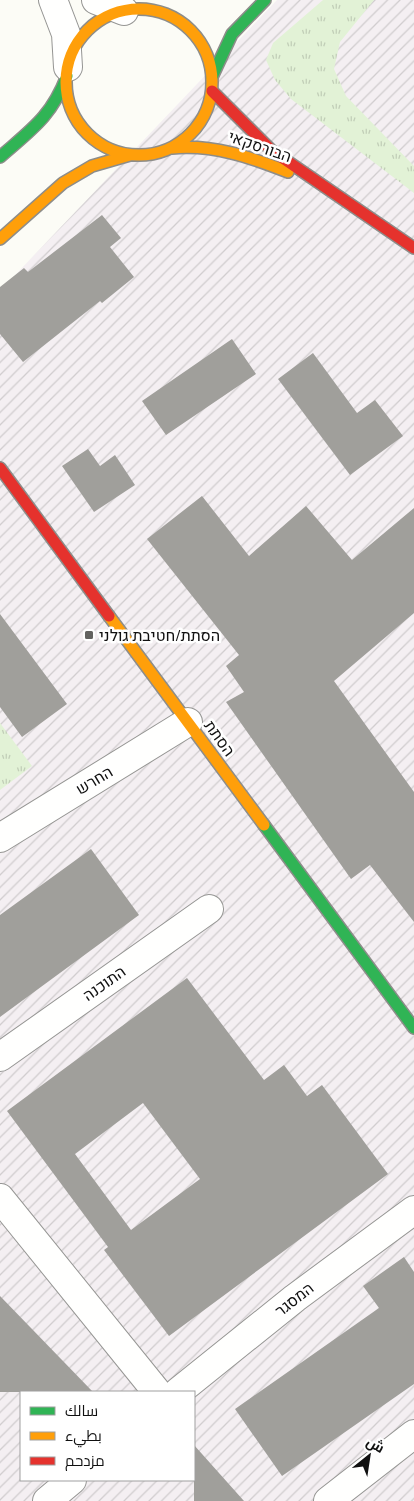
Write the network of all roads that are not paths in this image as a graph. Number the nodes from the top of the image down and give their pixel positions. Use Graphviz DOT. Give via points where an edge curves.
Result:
graph roads {
  1 [pos="53,0"];
  2 [pos="96,0"];
  3 [pos="265,0"];
  4 [pos="163,3"];
  5 [pos="136,10"];
  6 [pos="67,72"];
  7 [pos="212,77"];
  8 [pos="212,92"];
  9 [pos="172,148"];
  10 [pos="130,155"];
  11 [pos="0,156"];
  12 [pos="334,195"];
  13 [pos="0,239"];
  14 [pos="414,248"];
  15 [pos="0,468"];
  16 [pos="188,722"];
  17 [pos="0,838"];
  18 [pos="209,909"];
  19 [pos="414,1028"];
  20 [pos="0,1057"];
  21 [pos="0,1198"];
  22 [pos="414,1210"];
  23 [pos="156,1391"];
  24 [pos="179,1391"];
  25 [pos="414,1434"];
  26 [pos="71,1481"];
  27 [pos="47,1501"];
  28 [pos="328,1501"];
  1 -- 6 [label="street" via="66,34"];
  2 -- 5 [label="street"];
  3 -- 7 [label="street" via="241,20 230,35"];
  4 -- 5 [label="street"];
  5 -- 6 [label="street" via="107,16 85,34 76,46"];
  5 -- 7 [label="street" via="176,19 198,38 205,50"];
  6 -- 10 [label="street" via="68,101 81,126 103,145"];
  6 -- 11 [label="street" via="58,99 47,115"];
  7 -- 8 [label="street"];
  8 -- 9 [label="street" via="198,125 184,141"];
  8 -- 12 [label="street, הבורסקאי" via="271,150"];
  9 -- 10 [label="street" via="152,154"];
  9 -- 12 [label="street, הבורסקאי" via="193,145 242,156 296,176"];
  10 -- 13 [label="street" via="92,166 63,183"];
  12 -- 14 [label="street, הבורסקאי"];
  15 -- 16 [label="street, הסתת"];
  16 -- 17 [label="street, החרש"];
  16 -- 19 [label="street, הסתת"];
  18 -- 20 [label="street, התוכנה"];
  21 -- 23 [label="street"];
  22 -- 24 [label="street, המסגר" via="287,1304"];
  25 -- 28 [label="street"];
  26 -- 27 [label="street"];
}
